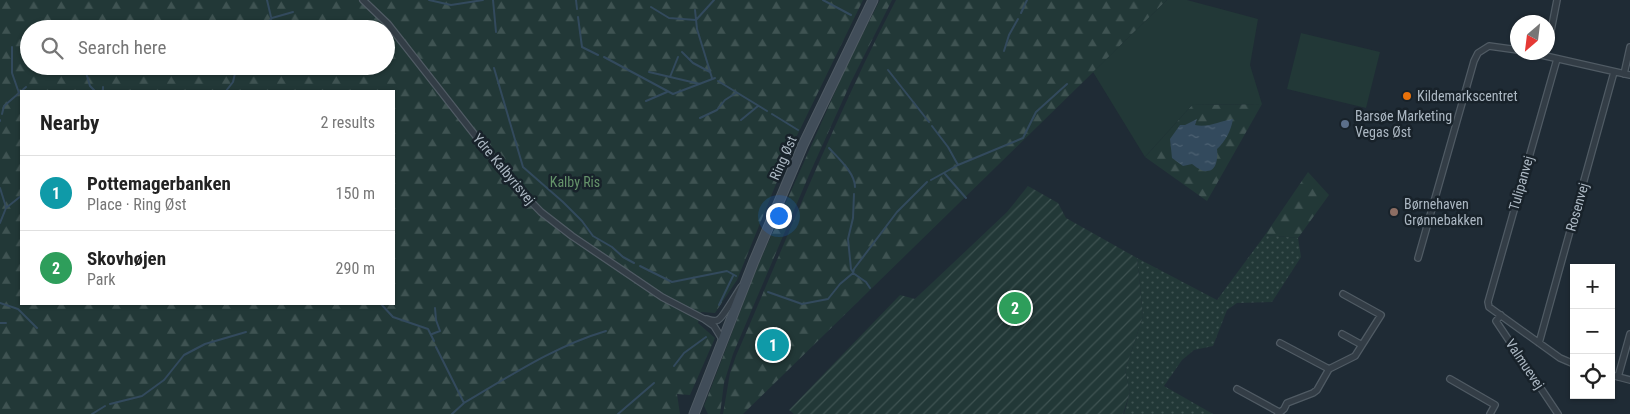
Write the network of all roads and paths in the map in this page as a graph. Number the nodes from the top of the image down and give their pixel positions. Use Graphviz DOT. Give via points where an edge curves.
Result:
graph roads {
  1 [pos="363,0"];
  2 [pos="873,0"];
  3 [pos="1557,0"];
  4 [pos="1554,15"];
  5 [pos="384,20"];
  6 [pos="395,33"];
  7 [pos="1630,47"];
  8 [pos="1510,49"];
  9 [pos="1557,59"];
  10 [pos="1614,72"];
  11 [pos="1627,74"];
  12 [pos="1418,258"];
  13 [pos="745,282"];
  14 [pos="1343,294"];
  15 [pos="1489,307"];
  16 [pos="1501,315"];
  17 [pos="704,319"];
  18 [pos="1342,334"];
  19 [pos="1630,334"];
  20 [pos="722,339"];
  21 [pos="1280,343"];
  22 [pos="1539,343"];
  23 [pos="1362,345"];
  24 [pos="1570,362"];
  25 [pos="1329,369"];
  26 [pos="1615,376"];
  27 [pos="1618,377"];
  28 [pos="1450,379"];
  29 [pos="1630,380"];
  30 [pos="1237,389"];
  31 [pos="1278,413"];
  32 [pos="694,414"];
  33 [pos="1490,414"];
  34 [pos="1558,414"];
  1 -- 5 [label="street, Ydre Kalbyrisvej"];
  2 -- 13 [label="main road, Ring Øst" via="803,145"];
  3 -- 4 [label="street"];
  6 -- 17 [label="street, Ydre Kalbyrisvej" via="511,181 541,212 662,297"];
  7 -- 11 [label="street"];
  8 -- 12 [label="street" via="1489,46 1478,53 1474,61"];
  9 -- 10 [label="street"];
  9 -- 15 [label="street, Tulipanvej"];
  10 -- 11 [label="street"];
  10 -- 22 [label="street, Rosenvej"];
  13 -- 17 [label="street" via="721,318 715,321"];
  13 -- 20 [label="main road, Ring Øst"];
  14 -- 23 [label="street" via="1381,314"];
  15 -- 16 [label="street, Valmuevej"];
  16 -- 22 [label="street, Valmuevej"];
  16 -- 34 [label="street, Valmuevej" via="1496,321"];
  17 -- 20 [label="street, Ydre Kalbyrisvej" via="714,326"];
  18 -- 23 [label="street"];
  19 -- 27 [label="street"];
  20 -- 32 [label="main road, Ring Øst"];
  21 -- 25 [label="street"];
  22 -- 24 [label="street, Valmuevej"];
  23 -- 25 [label="street" via="1355,356"];
  25 -- 31 [label="street" via="1317,390 1287,403"];
  26 -- 27 [label="street"];
  27 -- 29 [label="street"];
  28 -- 33 [label="street" via="1495,405"];
  30 -- 31 [label="street"];
}
